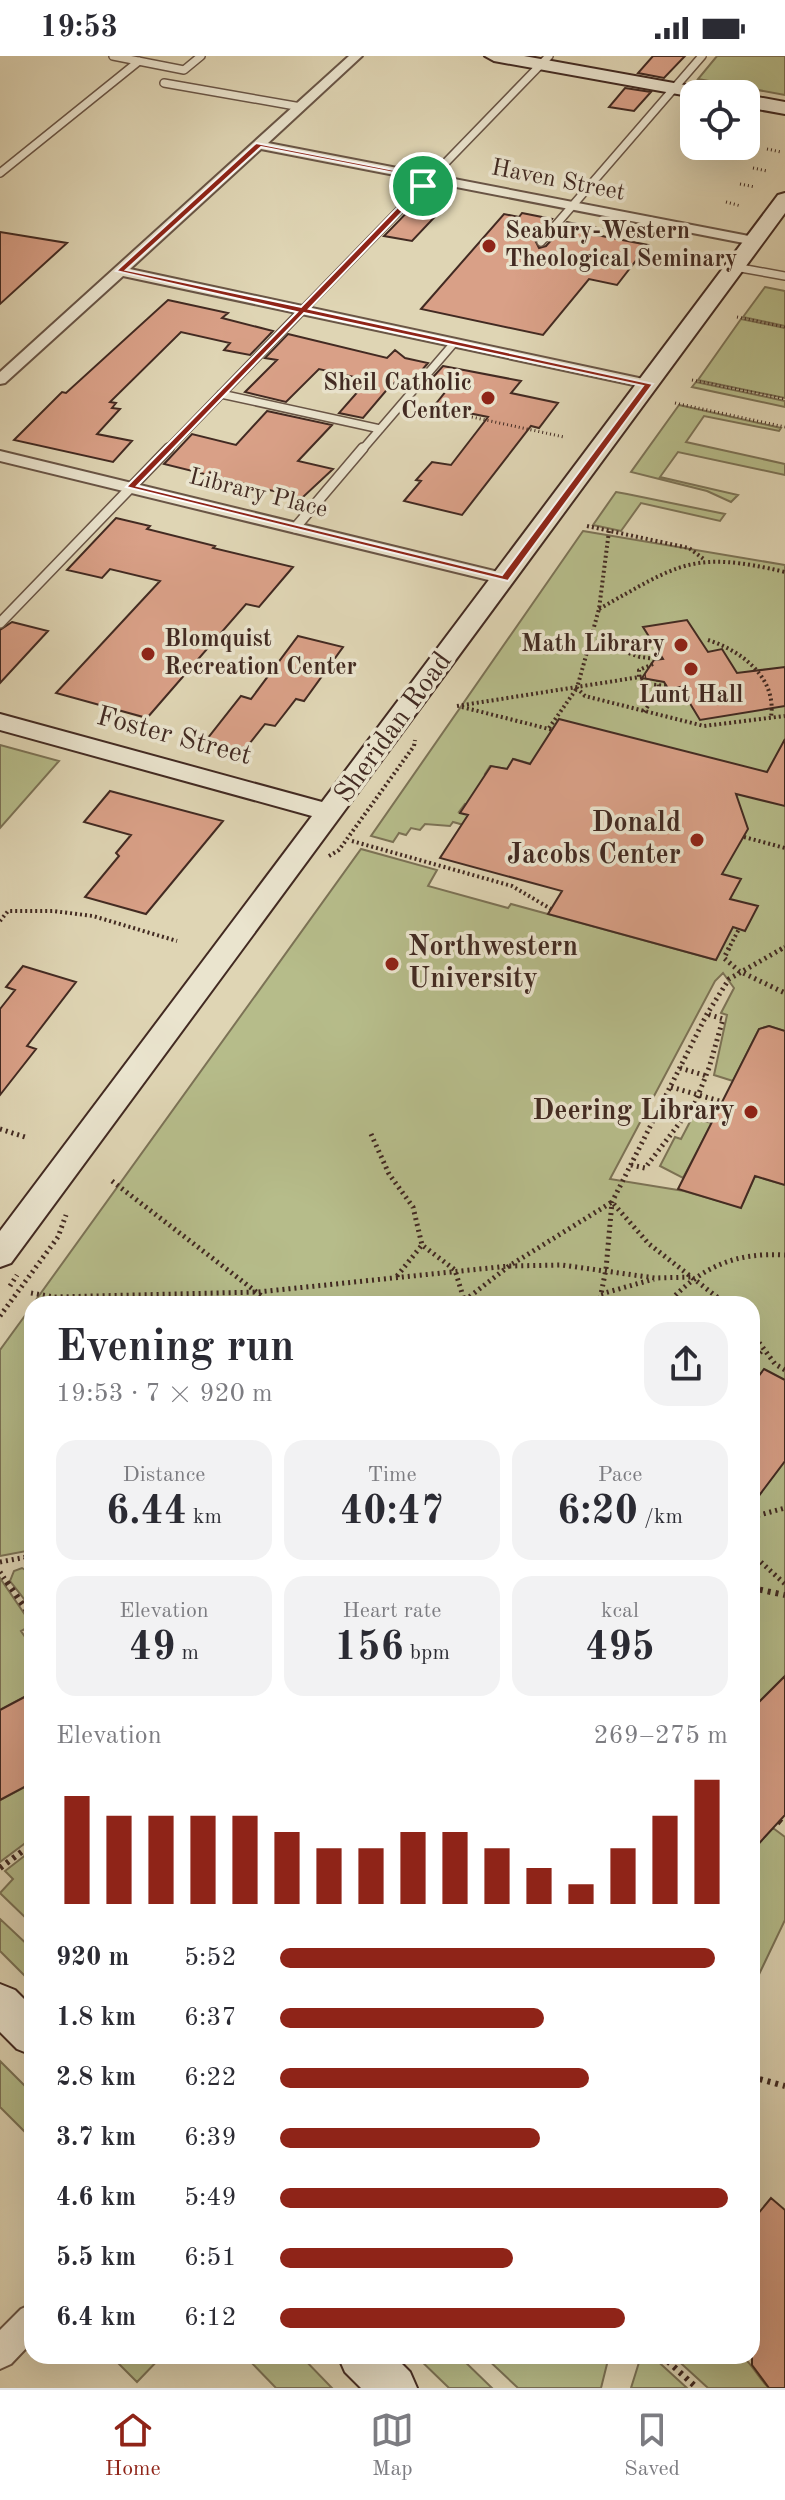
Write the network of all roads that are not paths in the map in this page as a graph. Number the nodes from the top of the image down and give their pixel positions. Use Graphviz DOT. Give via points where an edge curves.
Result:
graph roads {
  1 [pos="113,56"];
  2 [pos="201,56"];
  3 [pos="356,56"];
  4 [pos="494,56"];
  5 [pos="702,56"];
  6 [pos="545,60"];
  7 [pos="139,61"];
  8 [pos="164,83"];
  9 [pos="674,88"];
  10 [pos="680,89"];
  11 [pos="760,104"];
  12 [pos="301,107"];
  13 [pos="785,108"];
  14 [pos="259,145"];
  15 [pos="0,173"];
  16 [pos="431,178"];
  17 [pos="785,199"];
  18 [pos="572,206"];
  19 [pos="754,241"];
  20 [pos="541,242"];
  21 [pos="735,267"];
  22 [pos="120,271"];
  23 [pos="785,276"];
  24 [pos="303,310"];
  25 [pos="454,343"];
  26 [pos="0,354"];
  27 [pos="23,359"];
  28 [pos="0,380"];
  29 [pos="648,384"];
  30 [pos="221,394"];
  31 [pos="380,429"];
  32 [pos="0,456"];
  33 [pos="131,487"];
  34 [pos="295,528"];
  35 [pos="505,579"];
  36 [pos="0,623"];
  37 [pos="0,722"];
  38 [pos="331,813"];
  39 [pos="0,1255"];
  40 [pos="0,2004"];
  41 [pos="24,2027"];
  42 [pos="24,2328"];
  43 [pos="0,2353"];
  44 [pos="369,2364"];
  45 [pos="394,2388"];
  1 -- 7 [label="lane"];
  2 -- 7 [label="lane" via="184,70"];
  3 -- 12 [label="street"];
  4 -- 6 [label="main road"];
  5 -- 9 [label="lane"];
  6 -- 9 [label="main road"];
  6 -- 16 [label="lane"];
  7 -- 15 [label="lane"];
  8 -- 12 [label="lane"];
  9 -- 10 [label="main road"];
  9 -- 18 [label="lane"];
  11 -- 13 [label="main road"];
  12 -- 14 [label="street"];
  14 -- 16 [label="street, Haven Street"];
  14 -- 22 [label="street"];
  16 -- 18 [label="street, Haven Street"];
  16 -- 24 [label="lane"];
  17 -- 19 [label="main road, Sheridan Road"];
  18 -- 19 [label="street, Haven Street"];
  18 -- 20 [label="lane"];
  19 -- 21 [label="main road, Sheridan Road"];
  21 -- 23 [label="lane"];
  21 -- 29 [label="main road, Sheridan Road"];
  22 -- 24 [label="street"];
  22 -- 27 [label="street"];
  24 -- 25 [label="street"];
  24 -- 30 [label="lane"];
  25 -- 29 [label="street"];
  25 -- 31 [label="lane"];
  26 -- 27 [label="street"];
  27 -- 28 [label="street"];
  29 -- 35 [label="main road, Sheridan Road"];
  30 -- 31 [label="lane"];
  30 -- 33 [label="lane"];
  31 -- 34 [label="lane"];
  32 -- 33 [label="street, Library Place"];
  33 -- 34 [label="street, Library Place"];
  33 -- 36 [label="lane"];
  34 -- 35 [label="street, Library Place"];
  35 -- 38 [label="main road, Sheridan Road"];
  37 -- 38 [label="main road, Foster Street"];
  38 -- 39 [label="main road, Sheridan Road"];
  40 -- 41 [label="main road"];
  42 -- 43 [label="street"];
  44 -- 45 [label="main road"];
}
